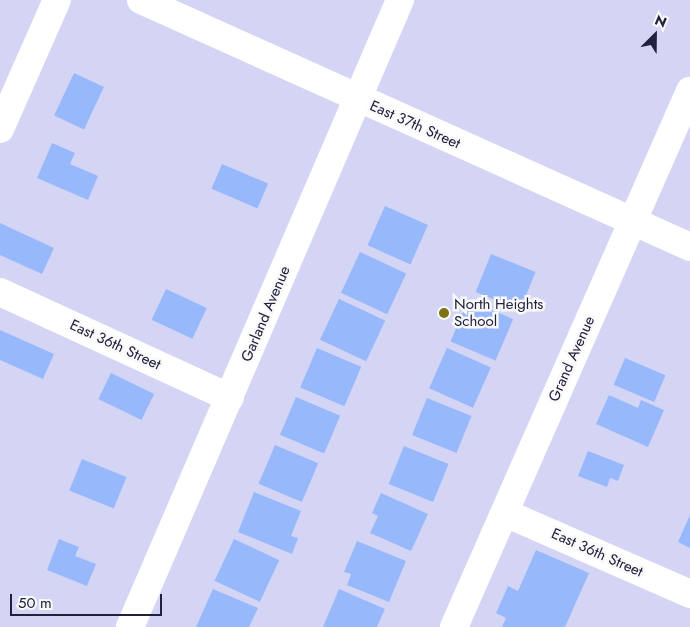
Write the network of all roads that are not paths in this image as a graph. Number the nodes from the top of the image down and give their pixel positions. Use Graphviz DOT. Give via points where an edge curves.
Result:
graph roads {
  1 [pos="57,0"];
  2 [pos="141,0"];
  3 [pos="400,0"];
  4 [pos="690,91"];
  5 [pos="357,99"];
  6 [pos="0,129"];
  7 [pos="633,221"];
  8 [pos="690,246"];
  9 [pos="0,292"];
  10 [pos="230,398"];
  11 [pos="504,513"];
  12 [pos="690,594"];
  13 [pos="130,627"];
  14 [pos="454,627"];
  1 -- 6 [label="street"];
  2 -- 5 [label="street, East 37th Street"];
  3 -- 5 [label="street, Garland Avenue"];
  4 -- 7 [label="street, Grand Avenue"];
  5 -- 7 [label="street, East 37th Street"];
  5 -- 10 [label="street, Garland Avenue"];
  7 -- 8 [label="street, East 37th Street"];
  7 -- 11 [label="street, Grand Avenue"];
  9 -- 10 [label="street, East 36th Street"];
  10 -- 13 [label="street, Garland Avenue"];
  11 -- 12 [label="street, East 36th Street"];
  11 -- 14 [label="street, Grand Avenue"];
}
